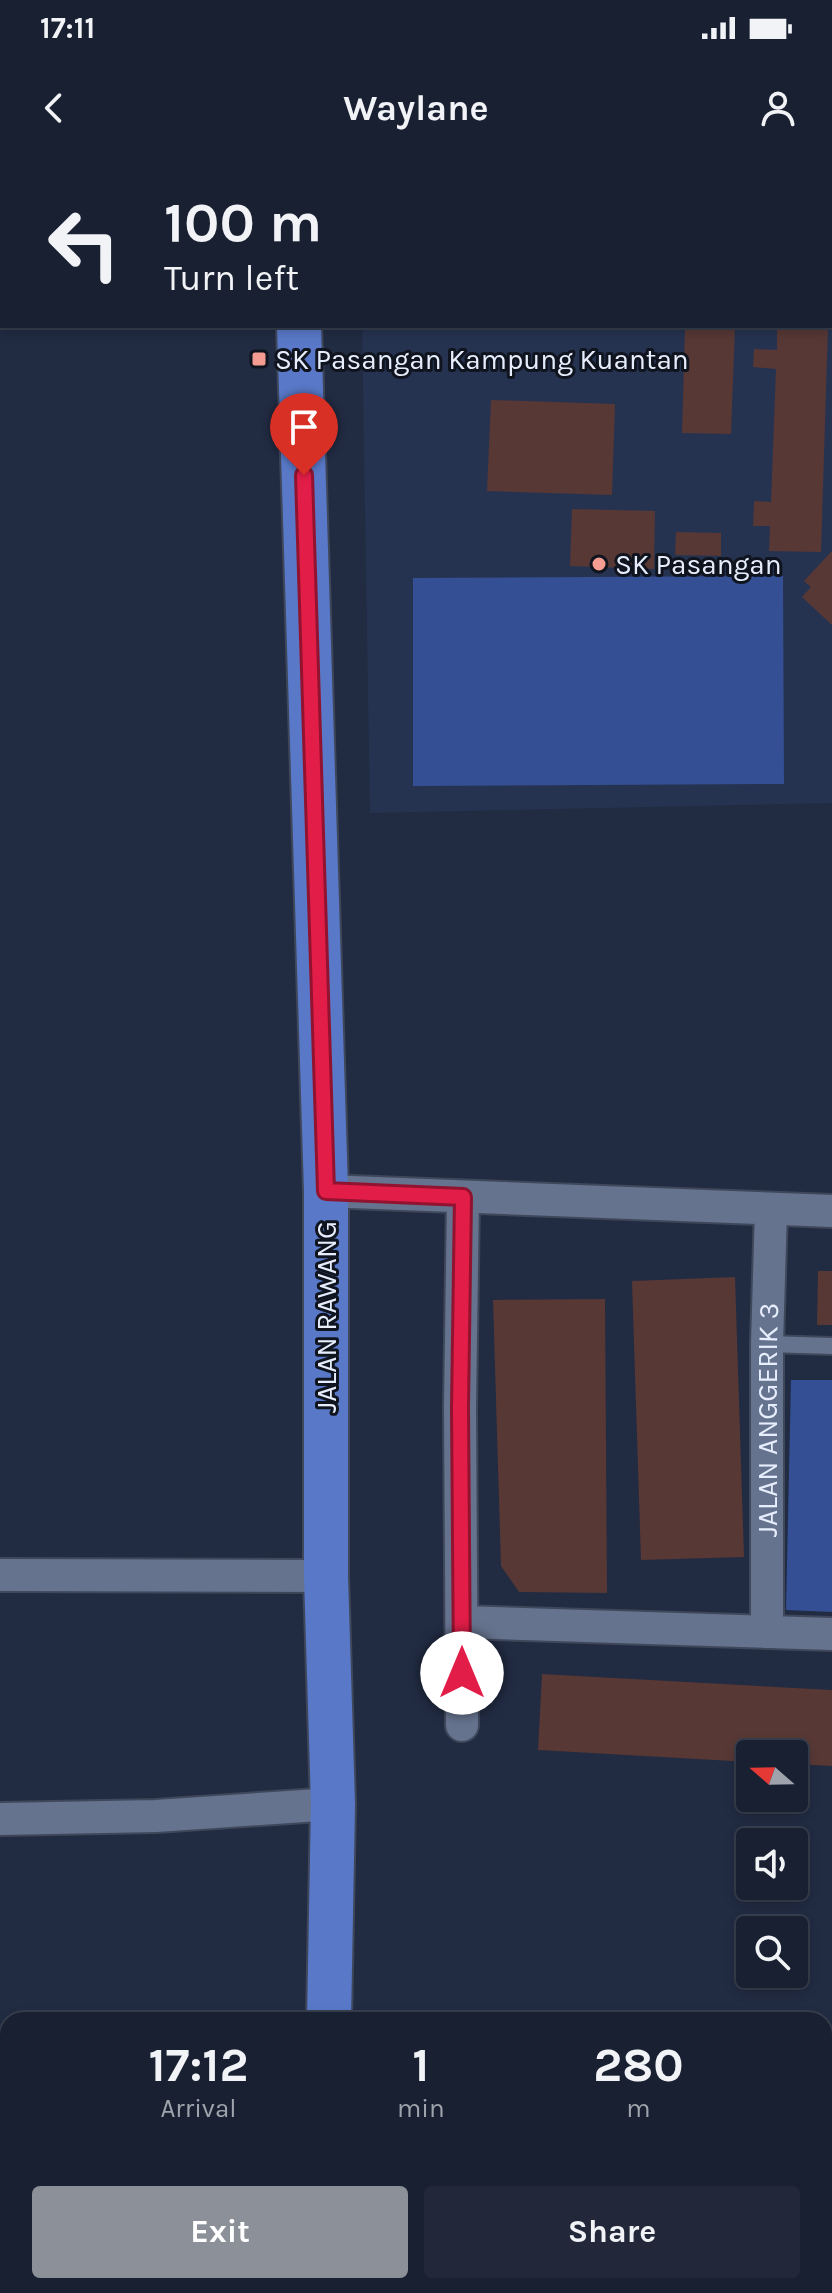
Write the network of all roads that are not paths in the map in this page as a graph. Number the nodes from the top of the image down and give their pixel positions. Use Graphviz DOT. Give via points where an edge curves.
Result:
graph roads {
  1 [pos="299,328"];
  2 [pos="326,1191"];
  3 [pos="463,1197"];
  4 [pos="771,1209"];
  5 [pos="832,1211"];
  6 [pos="767,1344"];
  7 [pos="832,1346"];
  8 [pos="0,1575"];
  9 [pos="326,1576"];
  10 [pos="462,1622"];
  11 [pos="767,1632"];
  12 [pos="832,1634"];
  13 [pos="462,1725"];
  14 [pos="333,1804"];
  15 [pos="0,1819"];
  16 [pos="329,2012"];
  1 -- 2 [label="main road, JALAN RAWANG"];
  2 -- 3 [label="street"];
  2 -- 9 [label="main road, JALAN RAWANG"];
  3 -- 4 [label="street"];
  3 -- 10 [label="street"];
  4 -- 5 [label="street"];
  4 -- 6 [label="street, JALAN ANGGERIK 3"];
  6 -- 7 [label="lane"];
  6 -- 11 [label="street, JALAN ANGGERIK 3"];
  8 -- 9 [label="street"];
  9 -- 14 [label="main road, JALAN RAWANG"];
  10 -- 11 [label="street"];
  10 -- 13 [label="street"];
  11 -- 12 [label="street"];
  14 -- 15 [label="street" via="156,1816"];
  14 -- 16 [label="main road, JALAN RAWANG"];
}
